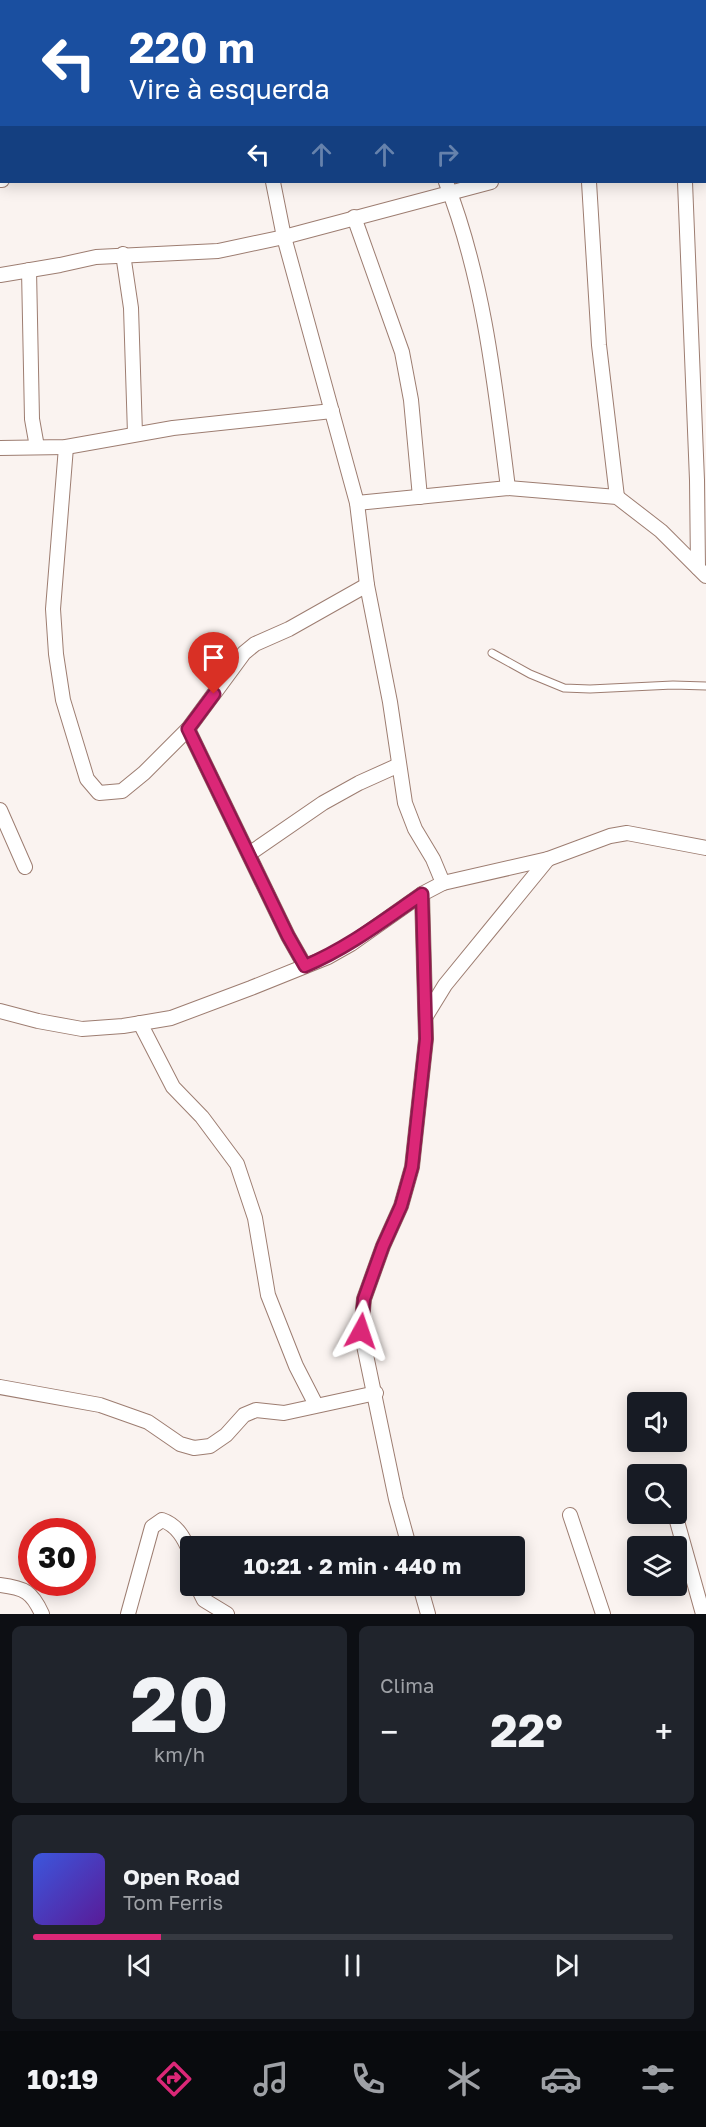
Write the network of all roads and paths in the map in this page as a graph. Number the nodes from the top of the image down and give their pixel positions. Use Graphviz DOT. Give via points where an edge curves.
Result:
graph roads {
  1 [pos="273,183"];
  2 [pos="484,183"];
  3 [pos="588,183"];
  4 [pos="685,183"];
  5 [pos="448,188"];
  6 [pos="354,217"];
  7 [pos="284,237"];
  8 [pos="123,254"];
  9 [pos="29,270"];
  10 [pos="0,275"];
  11 [pos="332,411"];
  12 [pos="135,434"];
  13 [pos="37,447"];
  14 [pos="66,447"];
  15 [pos="0,448"];
  16 [pos="508,488"];
  17 [pos="420,496"];
  18 [pos="617,497"];
  19 [pos="357,503"];
  20 [pos="702,572"];
  21 [pos="367,585"];
  22 [pos="492,653"];
  23 [pos="706,686"];
  24 [pos="188,729"];
  25 [pos="399,765"];
  26 [pos="0,810"];
  27 [pos="706,848"];
  28 [pos="249,854"];
  29 [pos="548,859"];
  30 [pos="25,867"];
  31 [pos="443,883"];
  32 [pos="422,894"];
  33 [pos="305,966"];
  34 [pos="0,1011"];
  35 [pos="425,1017"];
  36 [pos="140,1023"];
  37 [pos="0,1387"];
  38 [pos="376,1393"];
  39 [pos="316,1405"];
  40 [pos="570,1515"];
  41 [pos="678,1524"];
  42 [pos="181,1536"];
  43 [pos="406,1536"];
  44 [pos="0,1585"];
  45 [pos="202,1596"];
  46 [pos="423,1596"];
  47 [pos="42,1614"];
  48 [pos="127,1614"];
  49 [pos="227,1614"];
  50 [pos="428,1614"];
  51 [pos="602,1614"];
  52 [pos="703,1614"];
  1 -- 7 [label="street"];
  2 -- 5 [label="street"];
  3 -- 18 [label="street" via="599,345"];
  4 -- 20 [label="street"];
  5 -- 6 [label="street"];
  5 -- 16 [label="street" via="478,281"];
  6 -- 7 [label="street"];
  6 -- 17 [label="street" via="402,352"];
  7 -- 8 [label="street" via="218,251"];
  7 -- 11 [label="street"];
  8 -- 9 [label="street"];
  8 -- 12 [label="street" via="131,308"];
  9 -- 10 [label="street"];
  9 -- 13 [label="street" via="32,419"];
  11 -- 12 [label="street"];
  11 -- 19 [label="street"];
  12 -- 14 [label="street"];
  13 -- 14 [label="street"];
  13 -- 15 [label="street"];
  14 -- 24 [label="street" via="53,609 63,700 87,779 99,793 122,791"];
  16 -- 17 [label="street"];
  16 -- 18 [label="street"];
  17 -- 19 [label="street"];
  18 -- 20 [label="street" via="661,531"];
  19 -- 21 [label="street"];
  21 -- 24 [label="street" via="255,644 244,653"];
  21 -- 25 [label="street"];
  22 -- 23 [label="lane" via="564,688"];
  24 -- 28 [label="street"];
  25 -- 28 [label="street" via="323,803"];
  25 -- 31 [label="street" via="405,803"];
  26 -- 30 [label="street"];
  27 -- 29 [label="street" via="627,833"];
  28 -- 33 [label="street"];
  29 -- 31 [label="street"];
  29 -- 35 [label="street" via="445,985"];
  31 -- 32 [label="street"];
  32 -- 33 [label="street" via="351,944"];
  32 -- 35 [label="street"];
  33 -- 36 [label="street" via="171,1017"];
  34 -- 36 [label="street" via="82,1029"];
  35 -- 38 [label="street" via="412,1167 364,1299 361,1331"];
  36 -- 39 [label="street" via="173,1087 202,1117 237,1164 255,1218 268,1295"];
  37 -- 39 [label="street" via="100,1405 148,1422 180,1444 194,1448 210,1446 244,1415 256,1410 284,1413"];
  38 -- 39 [label="street"];
  38 -- 43 [label="street"];
  40 -- 51 [label="street"];
  41 -- 52 [label="street"];
  42 -- 48 [label="street" via="173,1524 162,1520 152,1527"];
  44 -- 47 [label="street" via="26,1591 34,1597"];
  45 -- 49 [label="street"];
  46 -- 50 [label="street"];
}
